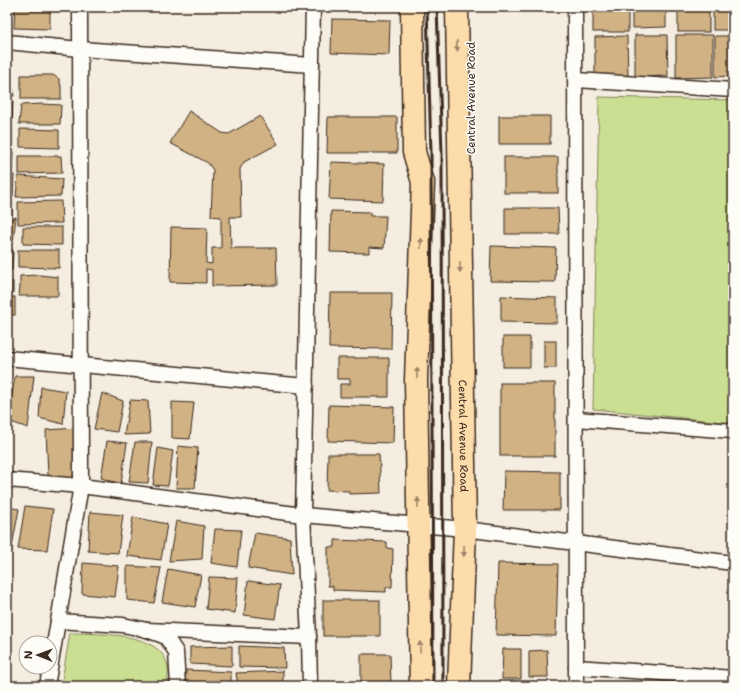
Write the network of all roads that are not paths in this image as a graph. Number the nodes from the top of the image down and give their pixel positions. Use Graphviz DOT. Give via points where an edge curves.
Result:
graph roads {
  1 [pos="80,7"];
  2 [pos="314,7"];
  3 [pos="412,7"];
  4 [pos="420,7"];
  5 [pos="456,7"];
  6 [pos="472,7"];
  7 [pos="575,7"];
  8 [pos="7,42"];
  9 [pos="80,49"];
  10 [pos="312,65"];
  11 [pos="576,80"];
  12 [pos="733,90"];
  13 [pos="423,182"];
  14 [pos="459,186"];
  15 [pos="7,358"];
  16 [pos="80,365"];
  17 [pos="306,386"];
  18 [pos="576,419"];
  19 [pos="733,431"];
  20 [pos="7,480"];
  21 [pos="81,486"];
  22 [pos="303,514"];
  23 [pos="418,526"];
  24 [pos="465,529"];
  25 [pos="576,544"];
  26 [pos="733,563"];
  27 [pos="58,621"];
  28 [pos="147,630"];
  29 [pos="309,637"];
  30 [pos="576,667"];
  31 [pos="733,678"];
  32 [pos="704,681"];
  33 [pos="47,686"];
  34 [pos="178,686"];
  35 [pos="310,686"];
  36 [pos="420,686"];
  37 [pos="459,686"];
  38 [pos="576,686"];
  1 -- 9 [label="street"];
  2 -- 10 [label="street"];
  3 -- 13 [label="main road" via="414,152"];
  4 -- 13 [label="main road"];
  5 -- 14 [label="main road, Central Avenue Road, one-way"];
  6 -- 14 [label="main road, Central Avenue Road" via="472,159"];
  7 -- 11 [label="street"];
  8 -- 9 [label="street"];
  9 -- 10 [label="street"];
  9 -- 16 [label="street"];
  10 -- 17 [label="street"];
  11 -- 12 [label="street"];
  11 -- 18 [label="street"];
  23 -- 13 [label="main road, one-way" via="416,380"];
  14 -- 24 [label="main road, Central Avenue Road, one-way"];
  15 -- 16 [label="street"];
  16 -- 17 [label="street"];
  16 -- 21 [label="street"];
  17 -- 22 [label="street"];
  18 -- 19 [label="street"];
  18 -- 25 [label="street"];
  20 -- 21 [label="street"];
  21 -- 22 [label="street"];
  21 -- 27 [label="street"];
  22 -- 23 [label="street"];
  22 -- 29 [label="street"];
  23 -- 24 [label="street"];
  36 -- 23 [label="main road, one-way"];
  24 -- 25 [label="street"];
  24 -- 37 [label="main road, Central Avenue Road, one-way"];
  25 -- 26 [label="street"];
  25 -- 30 [label="street"];
  27 -- 28 [label="street" via="123,625"];
  27 -- 33 [label="street"];
  28 -- 29 [label="street"];
  28 -- 34 [label="street" via="166,637 176,652"];
  29 -- 35 [label="street"];
  30 -- 32 [label="street"];
  30 -- 38 [label="street"];
  31 -- 32 [label="street"];
}
